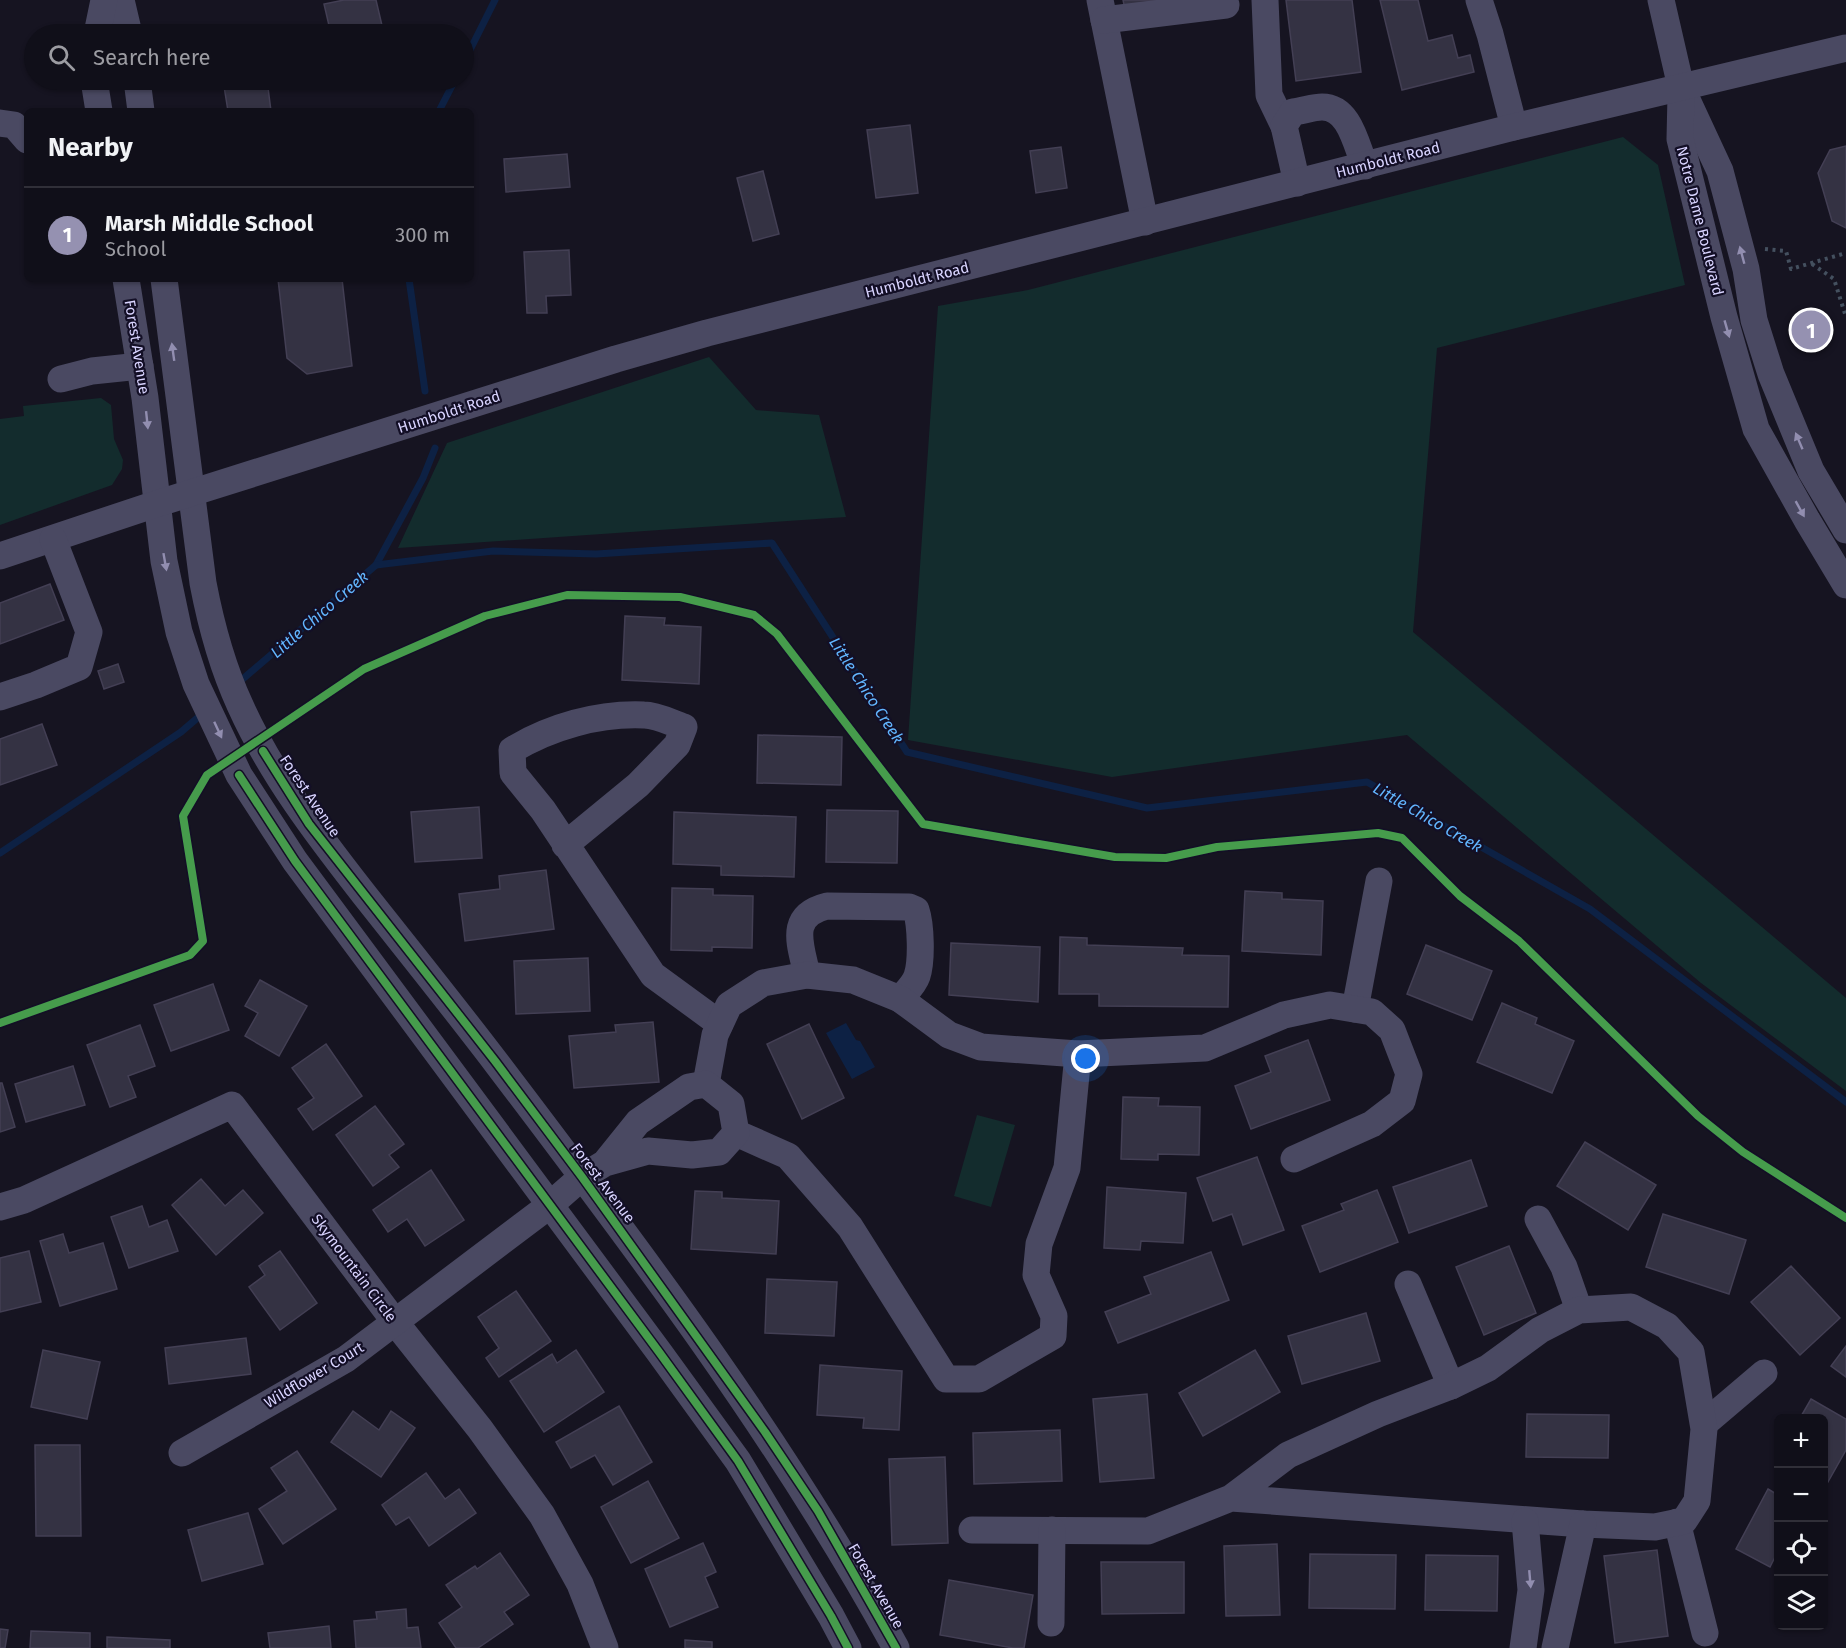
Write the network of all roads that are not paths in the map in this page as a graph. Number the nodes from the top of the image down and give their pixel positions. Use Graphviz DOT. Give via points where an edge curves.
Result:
graph roads {
  1 [pos="104,0"];
  2 [pos="121,0"];
  3 [pos="1265,0"];
  4 [pos="1479,0"];
  5 [pos="1661,0"];
  6 [pos="1226,5"];
  7 [pos="1102,10"];
  8 [pos="100,24"];
  9 [pos="127,24"];
  10 [pos="1846,48"];
  11 [pos="1681,87"];
  12 [pos="96,90"];
  13 [pos="138,90"];
  14 [pos="99,108"];
  15 [pos="141,108"];
  16 [pos="0,123"];
  17 [pos="1284,126"];
  18 [pos="1514,127"];
  19 [pos="24,137"];
  20 [pos="1365,166"];
  21 [pos="1297,183"];
  22 [pos="1145,222"];
  23 [pos="126,282"];
  24 [pos="164,282"];
  25 [pos="140,366"];
  26 [pos="61,379"];
  27 [pos="190,493"];
  28 [pos="156,504"];
  29 [pos="1846,530"];
  30 [pos="53,539"];
  31 [pos="0,556"];
  32 [pos="1846,585"];
  33 [pos="0,697"];
  34 [pos="565,845"];
  35 [pos="1379,881"];
  36 [pos="807,975"];
  37 [pos="900,999"];
  38 [pos="1355,1009"];
  39 [pos="720,1024"];
  40 [pos="1078,1054"];
  41 [pos="706,1084"];
  42 [pos="736,1133"];
  43 [pos="1294,1159"];
  44 [pos="594,1170"];
  45 [pos="550,1204"];
  46 [pos="0,1207"];
  47 [pos="1538,1220"];
  48 [pos="1408,1284"];
  49 [pos="1579,1310"];
  50 [pos="395,1322"];
  51 [pos="1764,1372"];
  52 [pos="1451,1386"];
  53 [pos="1704,1424"];
  54 [pos="182,1453"];
  55 [pos="1231,1498"];
  56 [pos="1525,1521"];
  57 [pos="1677,1522"];
  58 [pos="1583,1524"];
  59 [pos="972,1530"];
  60 [pos="1052,1530"];
  61 [pos="1051,1623"];
  62 [pos="1705,1633"];
  63 [pos="605,1648"];
  64 [pos="848,1648"];
  65 [pos="896,1648"];
  66 [pos="1523,1648"];
  67 [pos="1555,1648"];
  1 -- 8 [label="street"];
  2 -- 9 [label="street"];
  3 -- 17 [label="street" via="1269,95"];
  4 -- 18 [label="street"];
  5 -- 11 [label="street"];
  6 -- 7 [label="street"];
  7 -- 22 [label="street"];
  10 -- 11 [label="street, Humboldt Road"];
  11 -- 18 [label="street, Humboldt Road"];
  29 -- 11 [label="street, Notre Dame Boulevard, one-way" via="1811,471 1771,374 1754,320 1746,269 1720,171"];
  11 -- 32 [label="street, Notre Dame Boulevard, one-way" via="1680,139 1756,429"];
  12 -- 14 [label="street"];
  13 -- 15 [label="street"];
  16 -- 19 [label="street" via="14,125"];
  17 -- 20 [label="street" via="1293,112 1323,107 1339,111"];
  17 -- 21 [label="street"];
  18 -- 20 [label="street, Humboldt Road"];
  20 -- 21 [label="street, Humboldt Road"];
  21 -- 22 [label="street, Humboldt Road"];
  22 -- 27 [label="street, Humboldt Road" via="707,333"];
  23 -- 25 [label="street, Forest Avenue"];
  27 -- 24 [label="street, Forest Avenue, one-way"];
  25 -- 26 [label="street"];
  25 -- 28 [label="street, Forest Avenue, one-way"];
  27 -- 28 [label="street, Humboldt Road"];
  27 -- 44 [label="street, Forest Avenue" via="211,626 240,705 263,752 309,824 495,1061"];
  28 -- 30 [label="street, Humboldt Road"];
  28 -- 45 [label="street, Forest Avenue, one-way" via="179,632 196,684 239,775 295,861"];
  30 -- 31 [label="street, Humboldt Road"];
  30 -- 33 [label="street" via="89,632 79,667"];
  34 -- 34 [label="street" via="513,773 512,750 534,736 594,718 646,715 684,727 677,745 638,785"];
  34 -- 39 [label="street" via="652,975"];
  35 -- 38 [label="street"];
  36 -- 37 [label="street" via="853,980"];
  36 -- 37 [label="street" via="800,941 800,926 807,914 827,906 909,907 916,910 919,920 919,963 912,986"];
  36 -- 39 [label="street" via="763,983 729,1005"];
  37 -- 40 [label="street" via="949,1035 981,1047"];
  38 -- 40 [label="street" via="1330,1005 1284,1015 1205,1048"];
  38 -- 43 [label="street" via="1372,1012 1392,1030 1409,1074 1402,1101 1372,1124"];
  39 -- 41 [label="street"];
  40 -- 42 [label="street" via="1067,1168 1039,1244 1036,1275 1054,1316 1053,1336 979,1379 946,1379 850,1227 788,1156"];
  41 -- 42 [label="street" via="731,1104"];
  41 -- 44 [label="street" via="689,1087 638,1122"];
  42 -- 44 [label="street" via="719,1152 692,1155 648,1151"];
  44 -- 45 [label="street, Wildflower Court"];
  44 -- 65 [label="street, Forest Avenue" via="818,1511"];
  45 -- 50 [label="street, Wildflower Court"];
  45 -- 64 [label="street, Forest Avenue" via="738,1461"];
  46 -- 50 [label="street, Skymountain Circle" via="24,1200 232,1105"];
  47 -- 49 [label="street" via="1564,1267"];
  48 -- 52 [label="street"];
  49 -- 52 [label="street" via="1540,1330 1488,1368"];
  49 -- 53 [label="street" via="1631,1307 1668,1326 1691,1352"];
  50 -- 54 [label="street, Wildflower Court" via="346,1359"];
  50 -- 63 [label="street, Skymountain Circle" via="542,1515 580,1584"];
  51 -- 53 [label="street"];
  52 -- 55 [label="street" via="1287,1455"];
  53 -- 57 [label="street" via="1697,1501 1684,1521"];
  55 -- 56 [label="street"];
  55 -- 60 [label="street" via="1148,1531"];
  56 -- 58 [label="street"];
  56 -- 66 [label="street, one-way" via="1531,1590"];
  57 -- 58 [label="street" via="1655,1527"];
  57 -- 62 [label="street"];
  58 -- 67 [label="street"];
  59 -- 60 [label="street"];
  60 -- 61 [label="street"];
}
